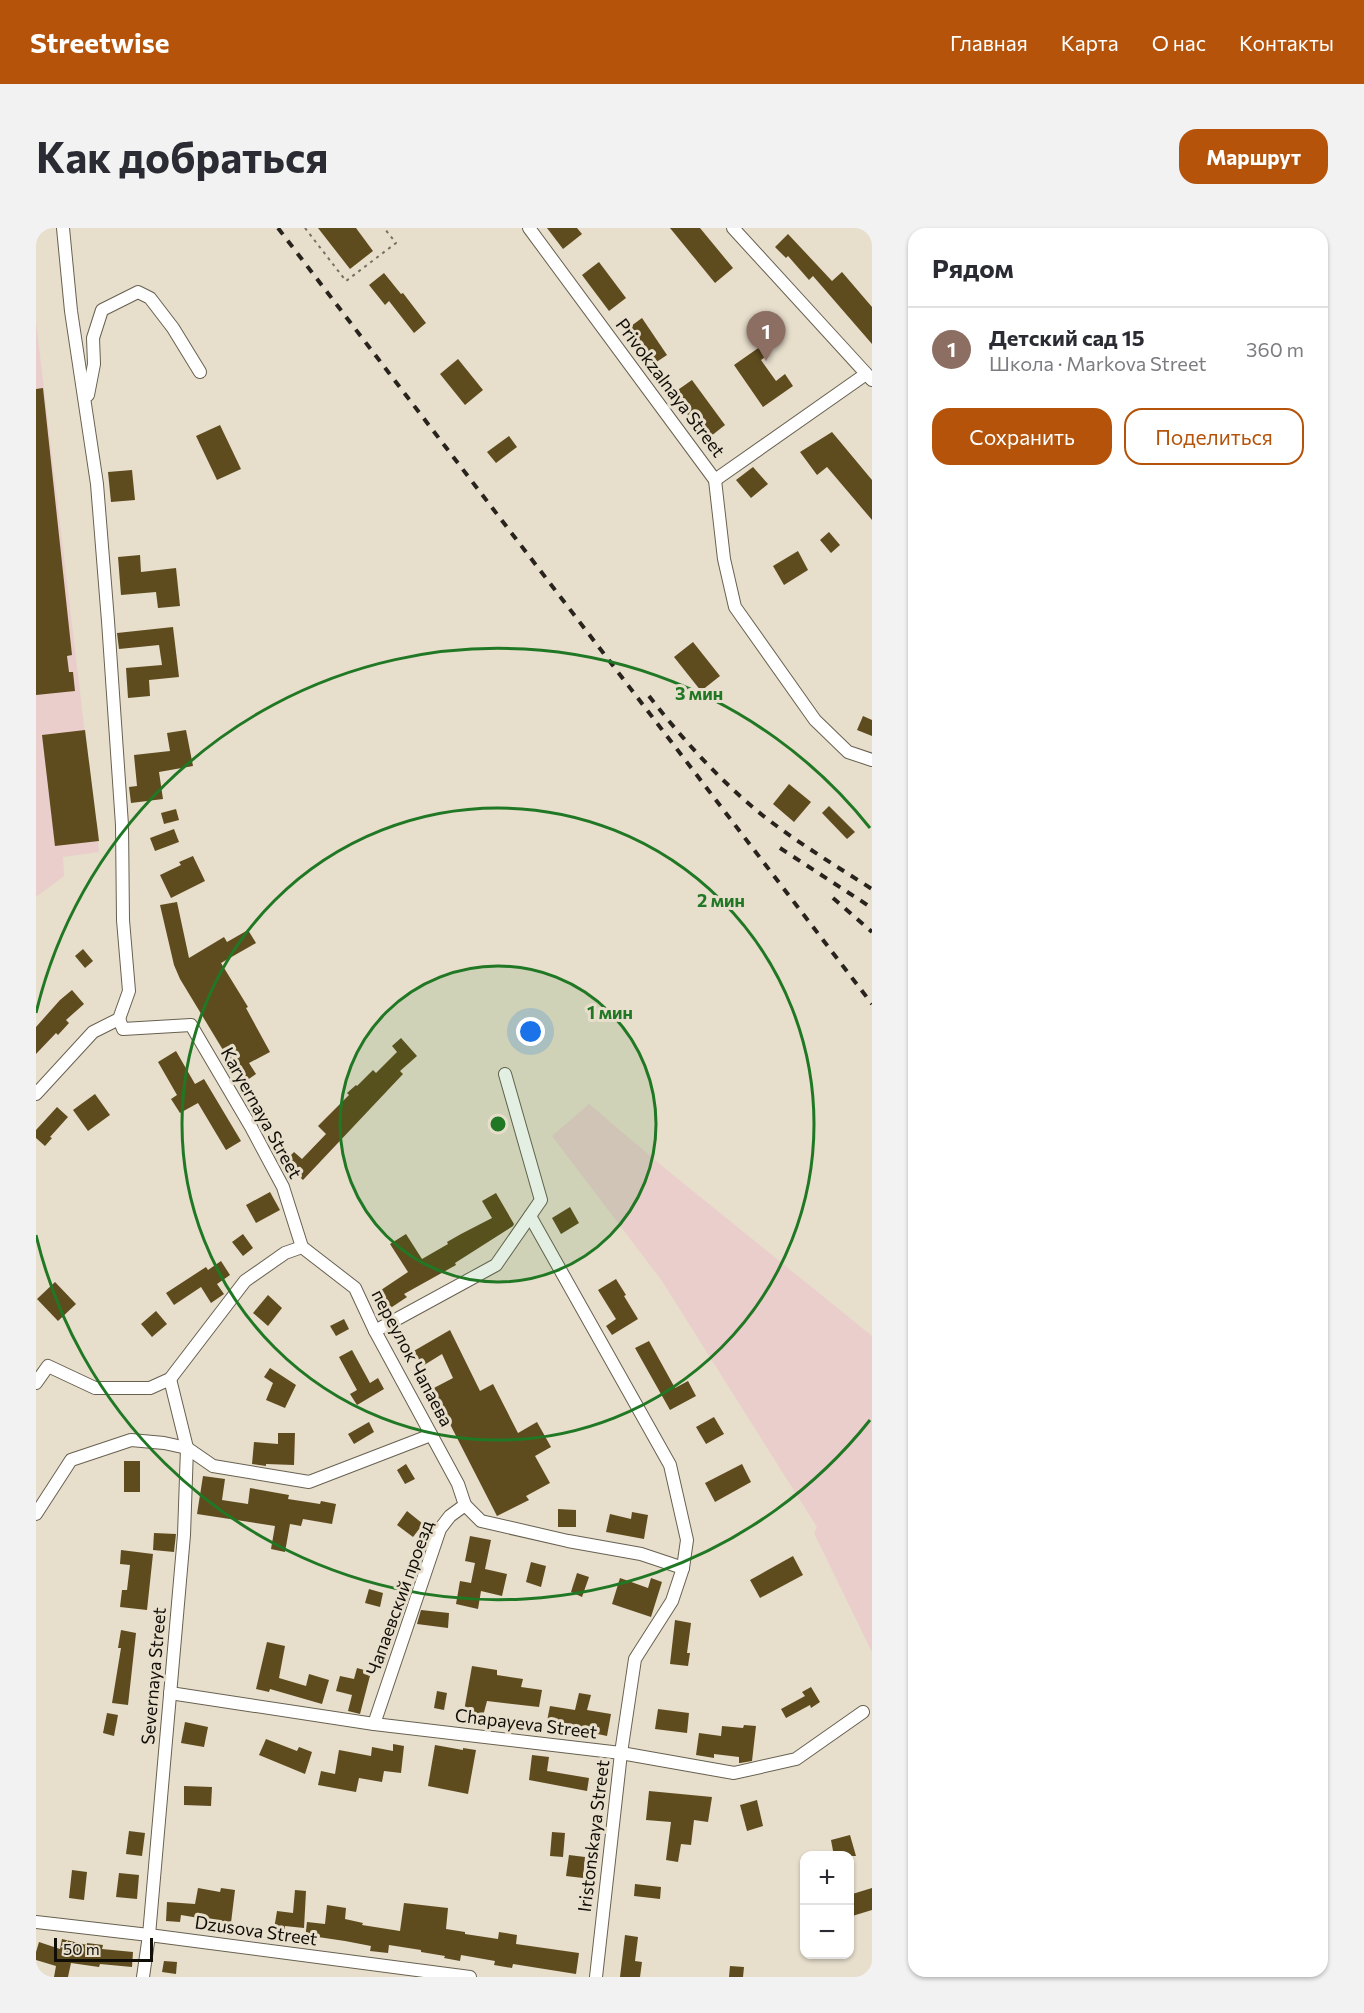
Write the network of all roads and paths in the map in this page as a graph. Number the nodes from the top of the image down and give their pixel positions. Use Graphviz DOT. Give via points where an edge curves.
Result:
graph roads {
  1 [pos="63,228"];
  2 [pos="305,228"];
  3 [pos="384,228"];
  4 [pos="529,228"];
  5 [pos="733,228"];
  6 [pos="200,372"];
  7 [pos="869,377"];
  8 [pos="85,406"];
  9 [pos="715,480"];
  10 [pos="872,760"];
  11 [pos="119,1019"];
  12 [pos="505,1074"];
  13 [pos="36,1094"];
  14 [pos="530,1216"];
  15 [pos="302,1247"];
  16 [pos="375,1331"];
  17 [pos="170,1379"];
  18 [pos="36,1383"];
  19 [pos="431,1435"];
  20 [pos="187,1448"];
  21 [pos="465,1506"];
  22 [pos="36,1514"];
  23 [pos="683,1568"];
  24 [pos="170,1693"];
  25 [pos="863,1712"];
  26 [pos="374,1724"];
  27 [pos="621,1753"];
  28 [pos="36,1922"];
  29 [pos="149,1935"];
  30 [pos="143,1977"];
  31 [pos="470,1977"];
  32 [pos="596,1977"];
  1 -- 8 [label="street"];
  2 -- 3 [label="path" via="346,281 396,243"];
  4 -- 9 [label="street, Privokzalnaya Street"];
  5 -- 7 [label="street"];
  6 -- 8 [label="street" via="150,298 138,292 102,310 93,338 94,364"];
  7 -- 9 [label="street, Privokzalnaya Street"];
  8 -- 11 [label="street" via="97,484 122,825 123,920 129,991"];
  9 -- 10 [label="street" via="724,559 735,607 815,720 848,752"];
  11 -- 13 [label="street" via="93,1032"];
  11 -- 15 [label="street, Karyernaya Street" via="123,1029 191,1024 282,1187"];
  12 -- 14 [label="street" via="542,1200"];
  14 -- 16 [label="street" via="496,1265"];
  14 -- 23 [label="street, Iristonskaya Street" via="670,1465 687,1540"];
  15 -- 16 [label="street, переулок Чапаева" via="355,1288"];
  15 -- 17 [label="street" via="285,1252 245,1281"];
  16 -- 19 [label="street, переулок Чапаева"];
  17 -- 18 [label="street" via="150,1388 95,1388 48,1366"];
  17 -- 20 [label="street, Severnaya Street"];
  19 -- 20 [label="street" via="309,1482 213,1466"];
  19 -- 21 [label="street, переулок Чапаева" via="458,1484"];
  20 -- 22 [label="street" via="131,1440 70,1460"];
  20 -- 24 [label="street, Severnaya Street" via="184,1535"];
  21 -- 23 [label="street" via="481,1521 641,1554"];
  21 -- 26 [label="street, Чапаевский проезд" via="440,1529"];
  23 -- 27 [label="street, Iristonskaya Street" via="672,1601 635,1659"];
  24 -- 26 [label="street, Chapayeva Street"];
  24 -- 29 [label="street, Severnaya Street"];
  25 -- 27 [label="street, Chapayeva Street" via="796,1760 734,1773"];
  26 -- 27 [label="street, Chapayeva Street"];
  27 -- 32 [label="street, Iristonskaya Street"];
  28 -- 29 [label="street, Dzusova Street"];
  29 -- 30 [label="street, Severnaya Street"];
  29 -- 31 [label="street, Dzusova Street"];
}
